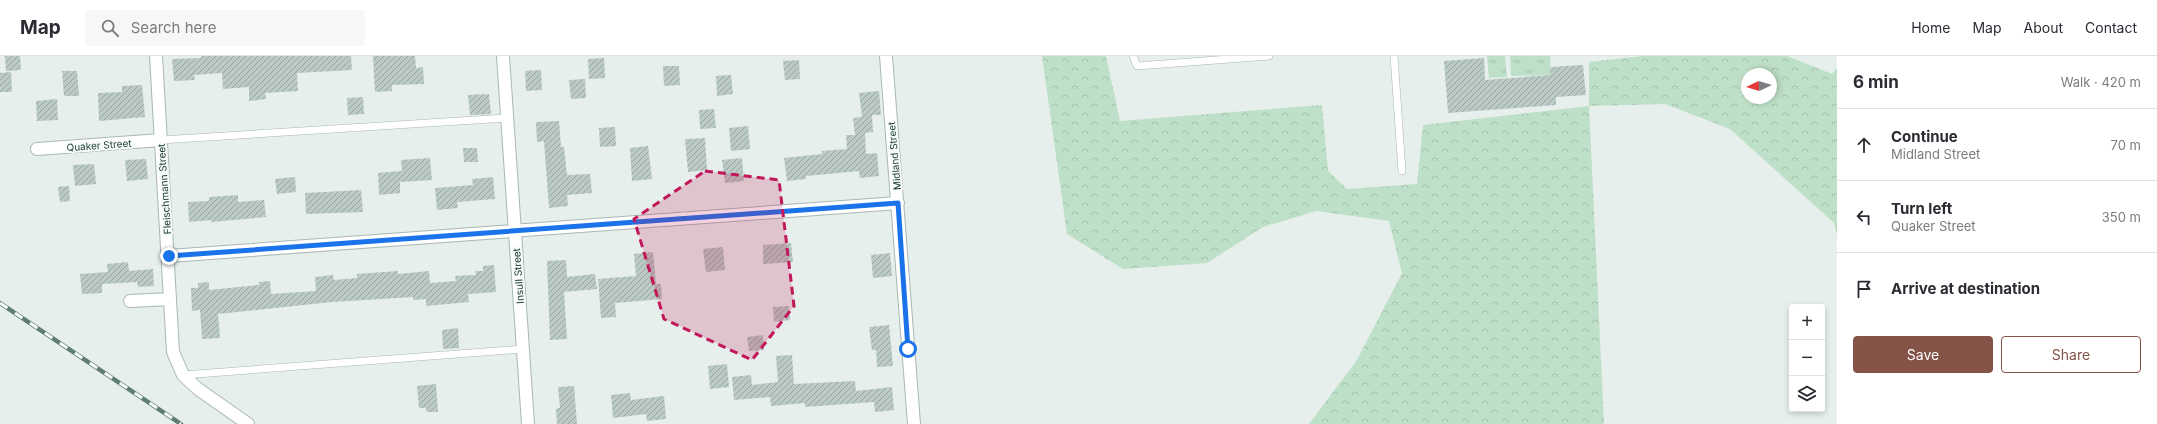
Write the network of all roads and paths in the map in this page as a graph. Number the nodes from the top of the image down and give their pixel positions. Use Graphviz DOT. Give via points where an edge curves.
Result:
graph roads {
  1 [pos="156,56"];
  2 [pos="503,56"];
  3 [pos="886,56"];
  4 [pos="1133,56"];
  5 [pos="1269,56"];
  6 [pos="1394,56"];
  7 [pos="507,118"];
  8 [pos="161,140"];
  9 [pos="37,149"];
  10 [pos="1402,172"];
  11 [pos="898,203"];
  12 [pos="514,230"];
  13 [pos="169,256"];
  14 [pos="170,299"];
  15 [pos="130,301"];
  16 [pos="523,349"];
  17 [pos="183,375"];
  18 [pos="248,424"];
  19 [pos="528,424"];
  20 [pos="914,424"];
  1 -- 8 [label="street, Fleischmann Street"];
  2 -- 7 [label="street, Insull Street"];
  3 -- 11 [label="street, Midland Street"];
  4 -- 5 [label="lane" via="1137,66"];
  6 -- 10 [label="lane"];
  7 -- 8 [label="lane"];
  7 -- 12 [label="street, Insull Street"];
  8 -- 9 [label="street, Quaker Street"];
  8 -- 13 [label="street, Fleischmann Street"];
  11 -- 12 [label="street"];
  11 -- 20 [label="street, Midland Street"];
  12 -- 13 [label="street"];
  12 -- 16 [label="street, Insull Street"];
  13 -- 14 [label="street, Fleischmann Street"];
  14 -- 15 [label="street"];
  14 -- 17 [label="street, Fleischmann Street" via="173,352"];
  16 -- 17 [label="lane"];
  16 -- 19 [label="street, Insull Street"];
  17 -- 18 [label="street, Fleischmann Street" via="198,389"];
}
